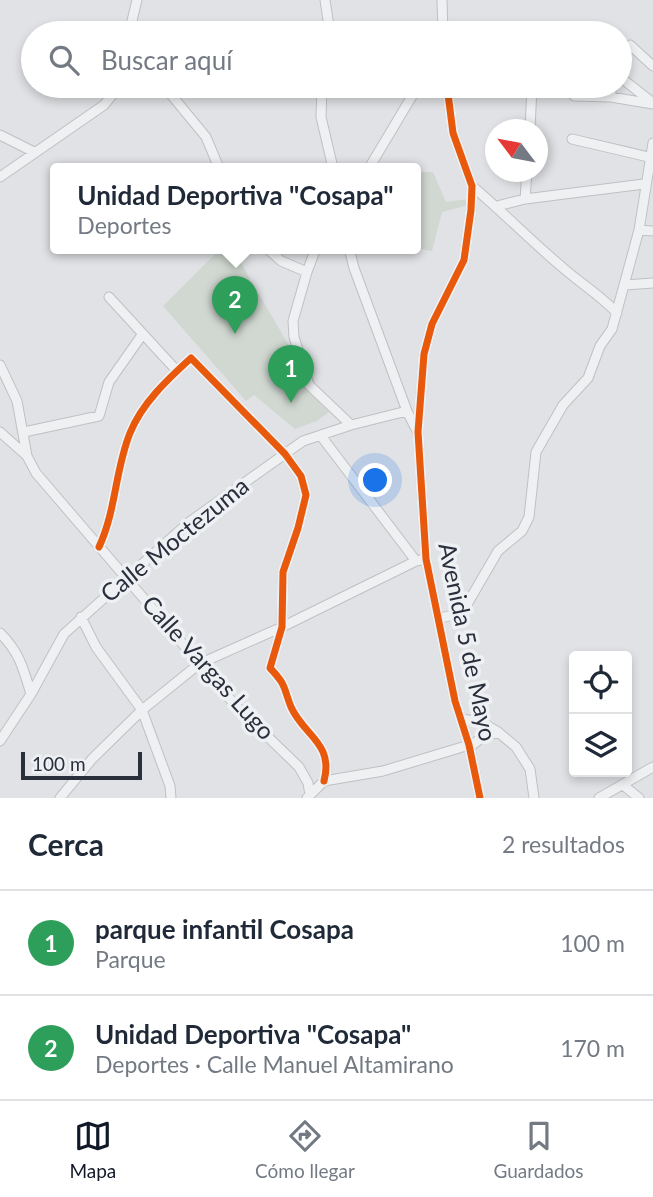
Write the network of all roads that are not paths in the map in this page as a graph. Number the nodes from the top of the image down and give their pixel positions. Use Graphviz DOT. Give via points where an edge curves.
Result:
graph roads {
  1 [pos="137,0"];
  2 [pos="325,0"];
  3 [pos="442,0"];
  4 [pos="132,21"];
  5 [pos="328,21"];
  6 [pos="443,21"];
  7 [pos="632,47"];
  8 [pos="653,66"];
  9 [pos="632,87"];
  10 [pos="110,98"];
  11 [pos="175,98"];
  12 [pos="322,98"];
  13 [pos="411,98"];
  14 [pos="449,98"];
  15 [pos="531,98"];
  16 [pos="617,98"];
  17 [pos="653,104"];
  18 [pos="530,119"];
  19 [pos="0,135"];
  20 [pos="572,139"];
  21 [pos="653,143"];
  22 [pos="34,152"];
  23 [pos="652,157"];
  24 [pos="217,163"];
  25 [pos="332,163"];
  26 [pos="372,163"];
  27 [pos="0,177"];
  28 [pos="526,182"];
  29 [pos="645,184"];
  30 [pos="472,186"];
  31 [pos="525,199"];
  32 [pos="497,206"];
  33 [pos="639,230"];
  34 [pos="653,231"];
  35 [pos="273,254"];
  36 [pos="314,254"];
  37 [pos="350,254"];
  38 [pos="307,272"];
  39 [pos="653,283"];
  40 [pos="625,285"];
  41 [pos="109,297"];
  42 [pos="617,313"];
  43 [pos="142,335"];
  44 [pos="0,365"];
  45 [pos="177,371"];
  46 [pos="407,411"];
  47 [pos="351,425"];
  48 [pos="0,432"];
  49 [pos="24,432"];
  50 [pos="418,432"];
  51 [pos="321,436"];
  52 [pos="285,454"];
  53 [pos="27,456"];
  54 [pos="99,547"];
  55 [pos="421,560"];
  56 [pos="126,576"];
  57 [pos="81,617"];
  58 [pos="440,618"];
  59 [pos="282,627"];
  60 [pos="0,633"];
  61 [pos="199,664"];
  62 [pos="31,694"];
  63 [pos="142,710"];
  64 [pos="461,719"];
  65 [pos="498,732"];
  66 [pos="0,741"];
  67 [pos="469,746"];
  68 [pos="653,767"];
  69 [pos="324,781"];
  70 [pos="624,785"];
  71 [pos="308,796"];
  72 [pos="60,798"];
  73 [pos="171,798"];
  74 [pos="480,798"];
  75 [pos="534,798"];
  76 [pos="599,798"];
  77 [pos="639,798"];
  1 -- 4 [label="street"];
  2 -- 5 [label="street"];
  3 -- 6 [label="street"];
  7 -- 8 [label="street"];
  9 -- 17 [label="street"];
  10 -- 22 [label="street"];
  11 -- 24 [label="street" via="206,137"];
  12 -- 25 [label="street" via="321,117"];
  13 -- 26 [label="street"];
  14 -- 30 [label="street, Avenida 5 de Mayo" via="453,132"];
  15 -- 18 [label="street"];
  16 -- 17 [label="street"];
  19 -- 22 [label="street"];
  20 -- 23 [label="street"];
  21 -- 23 [label="street"];
  22 -- 27 [label="street"];
  23 -- 29 [label="street"];
  28 -- 31 [label="street"];
  29 -- 31 [label="street"];
  29 -- 33 [label="street"];
  30 -- 32 [label="street"];
  30 -- 50 [label="street, Avenida 5 de Mayo" via="464,260 432,324 424,354"];
  31 -- 32 [label="street"];
  32 -- 42 [label="street"];
  33 -- 34 [label="street"];
  33 -- 40 [label="street"];
  35 -- 38 [label="street"];
  36 -- 38 [label="street"];
  37 -- 46 [label="street"];
  38 -- 47 [label="street" via="293,321 294,337 309,385"];
  39 -- 40 [label="street"];
  40 -- 42 [label="street"];
  41 -- 43 [label="street"];
  42 -- 58 [label="street" via="588,378 564,405 536,452 529,517 522,531 498,551 462,614"];
  43 -- 45 [label="street"];
  43 -- 49 [label="street" via="109,382 99,416"];
  44 -- 49 [label="street, Calle Vargas Lugo" via="17,401"];
  45 -- 52 [label="street" via="191,358"];
  45 -- 54 [label="street" via="152,397 131,430"];
  46 -- 47 [label="street, Calle Moctezuma"];
  46 -- 50 [label="street"];
  47 -- 51 [label="street, Calle Moctezuma"];
  48 -- 53 [label="street"];
  49 -- 53 [label="street, Calle Vargas Lugo"];
  50 -- 55 [label="street, Avenida 5 de Mayo"];
  51 -- 52 [label="street, Calle Moctezuma" via="303,441"];
  51 -- 55 [label="street"];
  52 -- 56 [label="street, Calle Moctezuma" via="188,523"];
  52 -- 59 [label="street" via="301,475 306,495 282,572"];
  53 -- 54 [label="street, Calle Vargas Lugo"];
  54 -- 56 [label="street, Calle Vargas Lugo"];
  55 -- 58 [label="street, Avenida 5 de Mayo"];
  55 -- 59 [label="street"];
  56 -- 57 [label="street, Calle Moctezuma"];
  56 -- 61 [label="street, Calle Vargas Lugo"];
  57 -- 62 [label="street, Calle Moctezuma" via="64,635"];
  57 -- 63 [label="street" via="96,647"];
  58 -- 64 [label="street, Avenida 5 de Mayo"];
  59 -- 61 [label="street"];
  59 -- 69 [label="street" via="270,668 284,683 292,709 323,749"];
  60 -- 62 [label="street" via="21,659"];
  61 -- 63 [label="street"];
  61 -- 71 [label="street, Calle Vargas Lugo" via="299,767 308,783"];
  62 -- 66 [label="street, Calle Moctezuma"];
  63 -- 72 [label="street"];
  63 -- 73 [label="street"];
  64 -- 65 [label="street" via="481,722"];
  64 -- 67 [label="street, Avenida 5 de Mayo"];
  65 -- 67 [label="street"];
  65 -- 75 [label="street" via="516,747 530,769"];
  67 -- 69 [label="street" via="383,771"];
  67 -- 74 [label="street, Avenida 5 de Mayo"];
  68 -- 70 [label="street"];
  69 -- 71 [label="street"];
  70 -- 76 [label="street"];
  70 -- 77 [label="street"];
}
